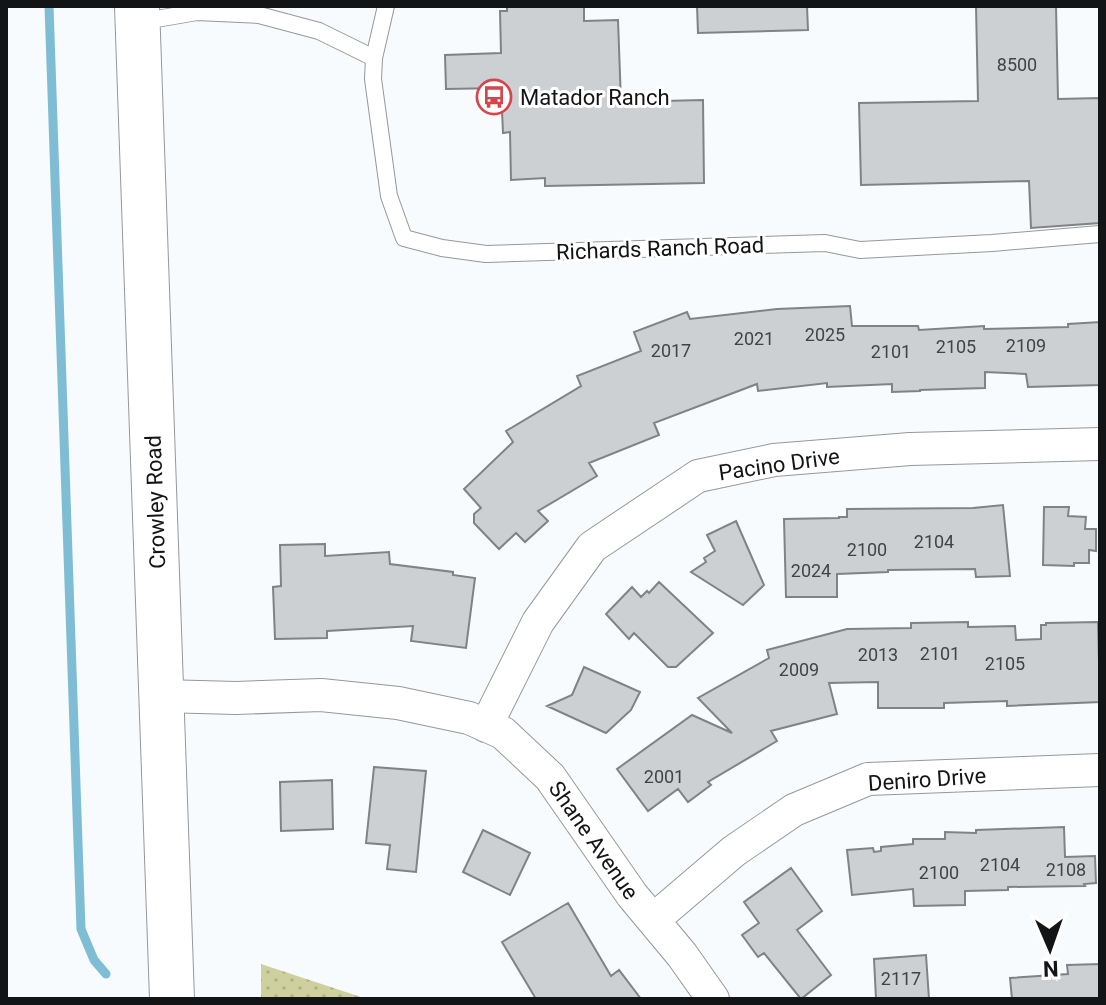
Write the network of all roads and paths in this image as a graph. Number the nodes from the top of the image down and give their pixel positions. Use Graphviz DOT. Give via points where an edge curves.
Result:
graph roads {
  1 [pos="386,6"];
  2 [pos="138,14"];
  3 [pos="374,58"];
  4 [pos="1100,234"];
  5 [pos="1100,444"];
  6 [pos="162,696"];
  7 [pos="486,726"];
  8 [pos="1100,770"];
  9 [pos="653,920"];
  10 [pos="172,999"];
  11 [pos="713,999"];
  1 -- 3 [label="lane"];
  2 -- 3 [label="lane" via="259,15 319,31"];
  2 -- 6 [label="main road, Crowley Road"];
  3 -- 4 [label="lane, Richards Ranch Road" via="389,196 404,238 442,248 486,254 825,243 860,250"];
  5 -- 7 [label="street, Pacino Drive" via="910,449 774,460 698,476 592,547 538,622"];
  6 -- 7 [label="street, Shane Avenue" via="321,695 398,703"];
  6 -- 10 [label="main road, Crowley Road"];
  7 -- 9 [label="street, Shane Avenue" via="503,733 550,777"];
  8 -- 9 [label="street, Deniro Drive" via="868,779 794,810 734,851"];
  9 -- 11 [label="street, Shane Avenue"];
}
